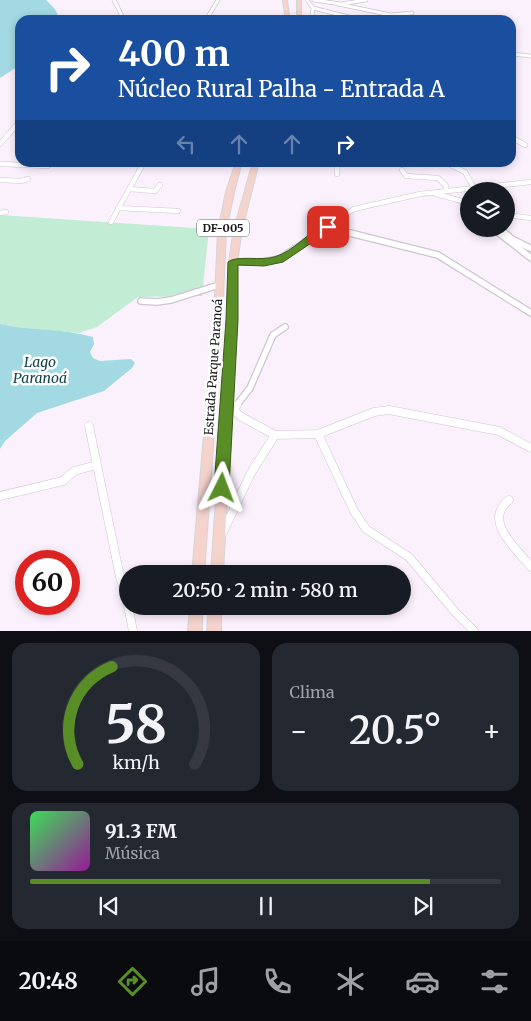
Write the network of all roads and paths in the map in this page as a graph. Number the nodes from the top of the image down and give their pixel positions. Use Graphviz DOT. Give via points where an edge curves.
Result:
graph roads {
  1 [pos="114,0"];
  2 [pos="218,0"];
  3 [pos="307,0"];
  4 [pos="314,0"];
  5 [pos="366,0"];
  6 [pos="286,4"];
  7 [pos="300,4"];
  8 [pos="338,4"];
  9 [pos="313,8"];
  10 [pos="412,13"];
  11 [pos="122,15"];
  12 [pos="209,15"];
  13 [pos="312,15"];
  14 [pos="341,15"];
  15 [pos="387,15"];
  16 [pos="398,15"];
  17 [pos="516,54"];
  18 [pos="531,56"];
  19 [pos="15,127"];
  20 [pos="516,140"];
  21 [pos="0,143"];
  22 [pos="525,144"];
  23 [pos="0,164"];
  24 [pos="15,165"];
  25 [pos="141,167"];
  26 [pos="238,167"];
  27 [pos="255,167"];
  28 [pos="337,167"];
  29 [pos="454,167"];
  30 [pos="402,170"];
  31 [pos="337,174"];
  32 [pos="28,178"];
  33 [pos="0,182"];
  34 [pos="471,182"];
  35 [pos="531,182"];
  36 [pos="8,183"];
  37 [pos="160,185"];
  38 [pos="515,185"];
  39 [pos="129,189"];
  40 [pos="460,190"];
  41 [pos="446,191"];
  42 [pos="434,193"];
  43 [pos="460,200"];
  44 [pos="118,208"];
  45 [pos="178,211"];
  46 [pos="6,212"];
  47 [pos="0,213"];
  48 [pos="515,216"];
  49 [pos="531,218"];
  50 [pos="111,222"];
  51 [pos="328,227"];
  52 [pos="503,237"];
  53 [pos="510,237"];
  54 [pos="530,248"];
  55 [pos="531,258"];
  56 [pos="233,262"];
  57 [pos="219,284"];
  58 [pos="141,301"];
  59 [pos="531,313"];
  60 [pos="218,319"];
  61 [pos="232,320"];
  62 [pos="285,327"];
  63 [pos="226,399"];
  64 [pos="233,411"];
  65 [pos="89,426"];
  66 [pos="318,434"];
  67 [pos="275,435"];
  68 [pos="531,448"];
  69 [pos="97,465"];
  70 [pos="0,496"];
  71 [pos="509,500"];
  72 [pos="219,541"];
  73 [pos="199,565"];
  74 [pos="218,565"];
  75 [pos="531,567"];
  76 [pos="119,572"];
  77 [pos="130,615"];
  78 [pos="196,615"];
  79 [pos="215,615"];
  80 [pos="133,631"];
  81 [pos="195,631"];
  82 [pos="214,631"];
  83 [pos="474,631"];
  1 -- 11 [label="street"];
  2 -- 12 [label="street"];
  3 -- 9 [label="street"];
  4 -- 8 [label="street"];
  5 -- 8 [label="street"];
  6 -- 7 [label="main road"];
  8 -- 15 [label="street"];
  9 -- 13 [label="street"];
  9 -- 14 [label="street"];
  10 -- 16 [label="street"];
  17 -- 18 [label="street"];
  19 -- 21 [label="street"];
  20 -- 22 [label="street"];
  23 -- 24 [label="street"];
  25 -- 39 [label="street"];
  26 -- 57 [label="main road, Estrada Parque Paranoá / DF-005" via="225,216"];
  27 -- 56 [label="main road, Estrada Parque Paranoá / DF-005" via="238,228"];
  28 -- 31 [label="street"];
  29 -- 34 [label="street" via="465,172"];
  30 -- 41 [label="street" via="406,176 438,176"];
  32 -- 33 [label="street"];
  33 -- 36 [label="street"];
  35 -- 38 [label="street"];
  37 -- 39 [label="street" via="156,191"];
  39 -- 44 [label="street"];
  40 -- 41 [label="street"];
  41 -- 42 [label="street"];
  42 -- 43 [label="street"];
  42 -- 51 [label="street" via="354,209"];
  44 -- 45 [label="street"];
  44 -- 50 [label="street"];
  46 -- 47 [label="street"];
  48 -- 49 [label="street"];
  51 -- 56 [label="street" via="279,260"];
  51 -- 59 [label="street" via="438,255"];
  52 -- 55 [label="street"];
  53 -- 54 [label="street"];
  56 -- 61 [label="main road, Estrada Parque Paranoá / DF-005"];
  57 -- 58 [label="street" via="157,302 150,299"];
  57 -- 60 [label="main road, Estrada Parque Paranoá / DF-005"];
  60 -- 61 [label="main road" via="225,324"];
  60 -- 73 [label="main road, Estrada Parque Paranoá / DF-005"];
  61 -- 63 [label="main road, Estrada Parque Paranoá / DF-005"];
  62 -- 64 [label="street" via="273,335 250,388"];
  63 -- 64 [label="street"];
  63 -- 72 [label="main road, Estrada Parque Paranoá / DF-005"];
  64 -- 67 [label="street"];
  65 -- 69 [label="street"];
  66 -- 67 [label="street"];
  66 -- 68 [label="street" via="374,412 389,410 499,431"];
  66 -- 83 [label="street" via="366,530 408,557"];
  67 -- 72 [label="street" via="251,474"];
  69 -- 70 [label="street" via="74,471 63,481"];
  69 -- 76 [label="street"];
  71 -- 75 [label="street" via="498,512 498,520"];
  72 -- 74 [label="main road, Estrada Parque Paranoá / DF-005"];
  77 -- 80 [label="street"];
  78 -- 81 [label="main road"];
  79 -- 82 [label="main road"];
}
